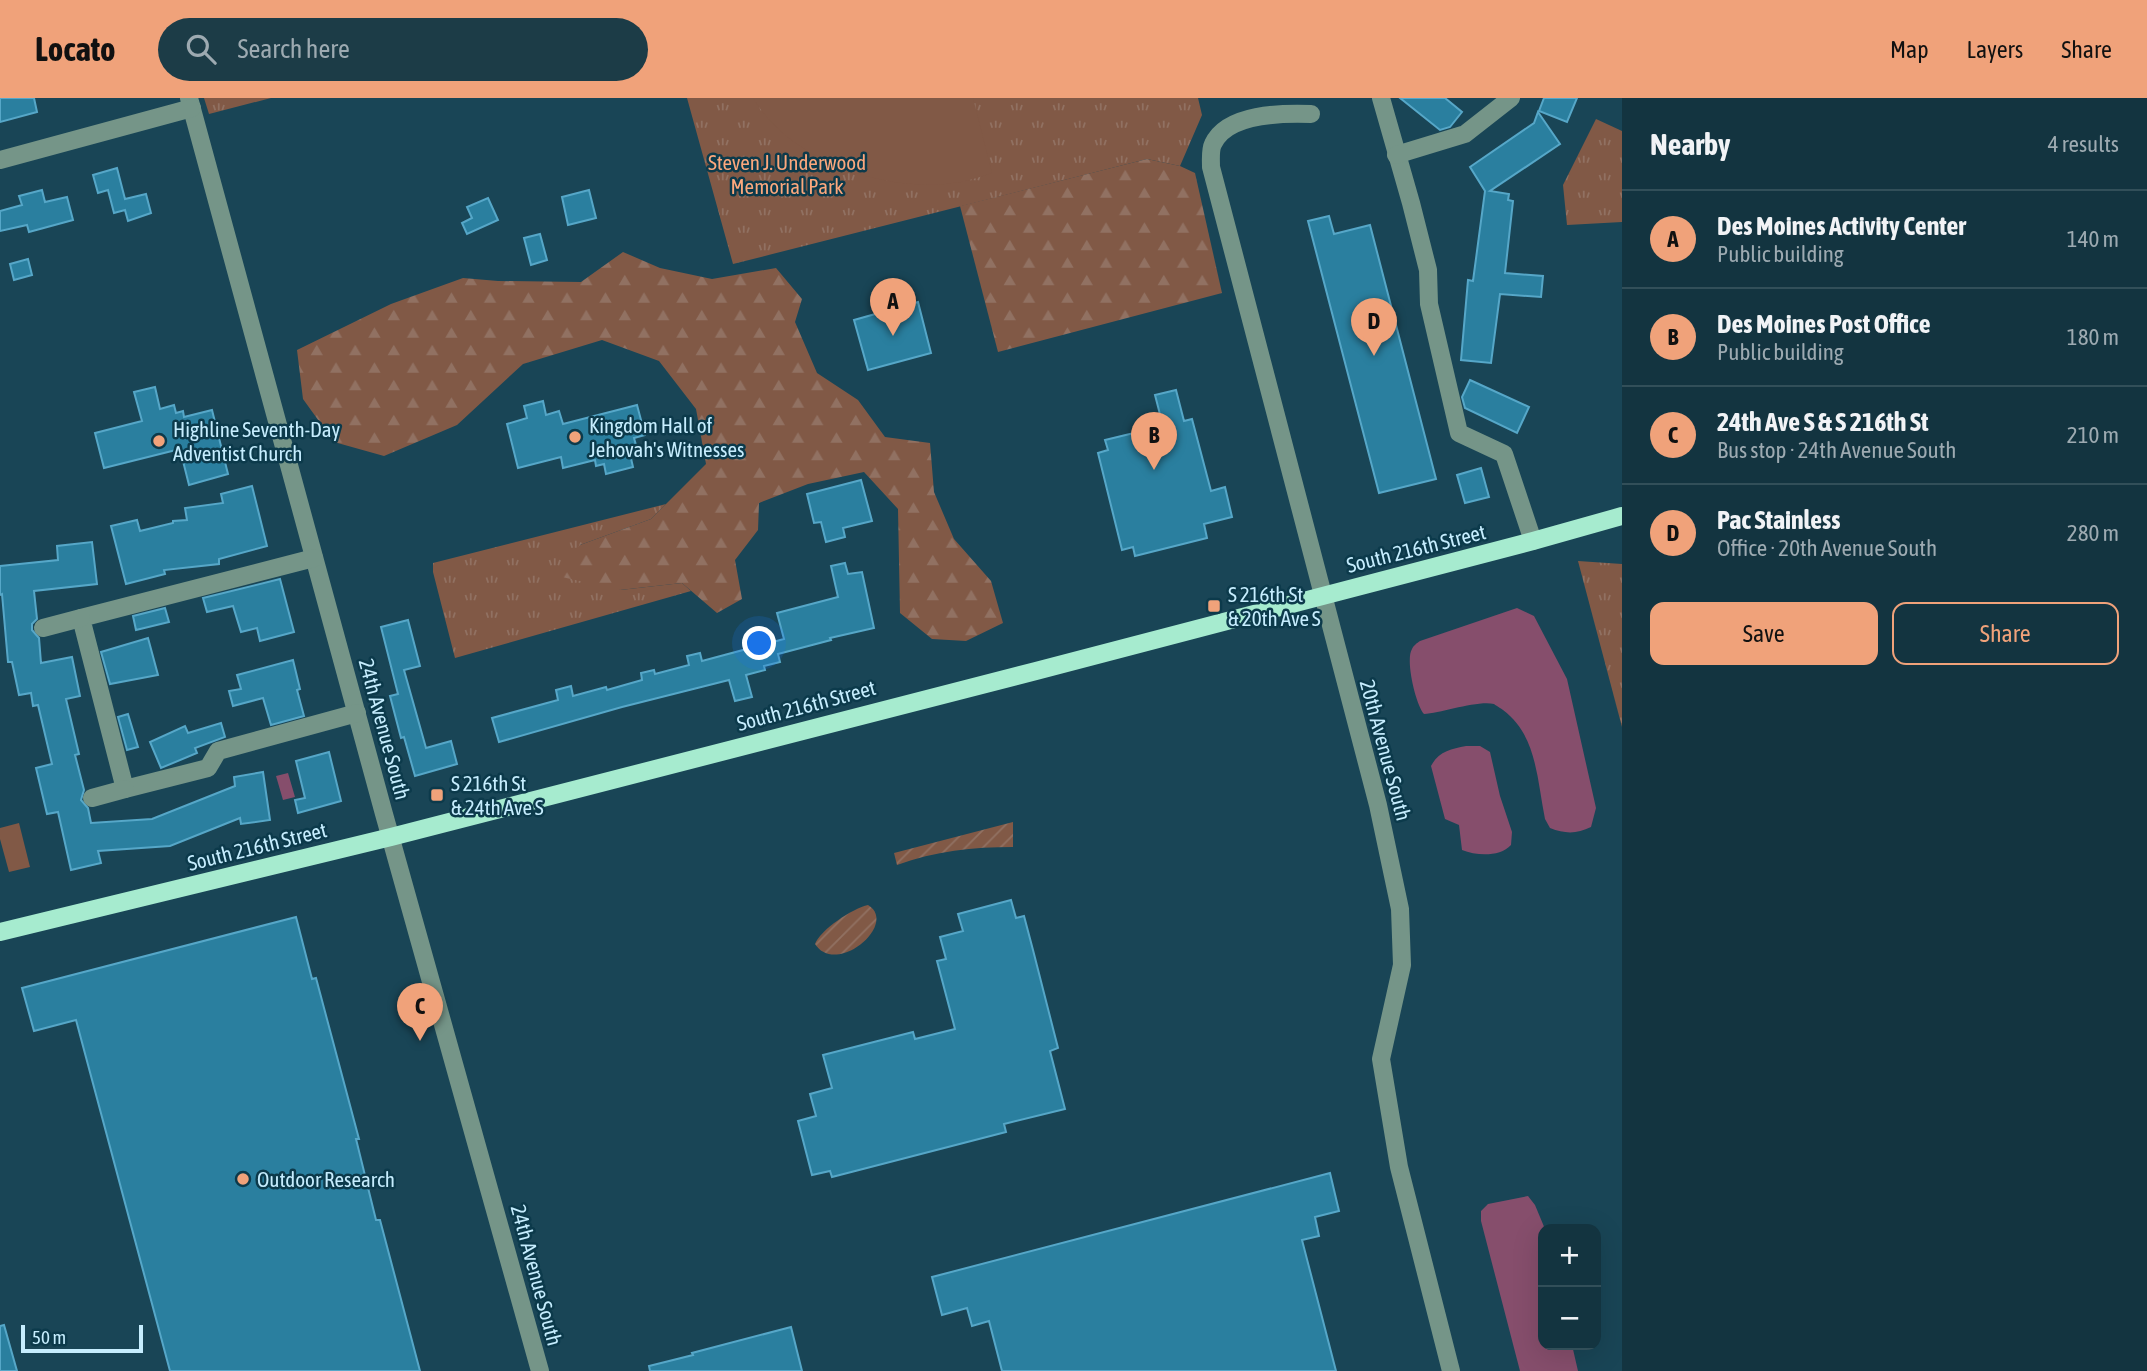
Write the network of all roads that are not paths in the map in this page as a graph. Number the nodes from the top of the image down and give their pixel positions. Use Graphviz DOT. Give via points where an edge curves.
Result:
graph roads {
  1 [pos="1381,98"];
  2 [pos="1511,98"];
  3 [pos="190,103"];
  4 [pos="1311,114"];
  5 [pos="1396,155"];
  6 [pos="0,160"];
  7 [pos="1622,516"];
  8 [pos="1533,541"];
  9 [pos="314,558"];
  10 [pos="1322,596"];
  11 [pos="81,618"];
  12 [pos="43,628"];
  13 [pos="357,713"];
  14 [pos="125,789"];
  15 [pos="92,798"];
  16 [pos="391,837"];
  17 [pos="0,932"];
  18 [pos="540,1371"];
  19 [pos="1451,1371"];
  1 -- 5 [label="street"];
  2 -- 5 [label="street" via="1465,134"];
  3 -- 6 [label="street"];
  3 -- 9 [label="street, 24th Avenue South"];
  4 -- 10 [label="street, 20th Avenue South" via="1283,113 1232,125 1212,146 1211,167"];
  5 -- 8 [label="street" via="1412,203 1427,270 1429,304 1459,433 1504,454"];
  7 -- 8 [label="main road, South 216th Street"];
  8 -- 10 [label="main road, South 216th Street"];
  9 -- 11 [label="street"];
  9 -- 13 [label="street, 24th Avenue South"];
  10 -- 16 [label="main road, South 216th Street"];
  10 -- 19 [label="street, 20th Avenue South" via="1401,909 1402,965 1381,1059 1399,1167"];
  11 -- 12 [label="street"];
  11 -- 14 [label="street"];
  13 -- 14 [label="street" via="218,751 208,768"];
  13 -- 16 [label="street, 24th Avenue South"];
  14 -- 15 [label="street"];
  16 -- 17 [label="main road, South 216th Street"];
  16 -- 18 [label="street, 24th Avenue South"];
}
